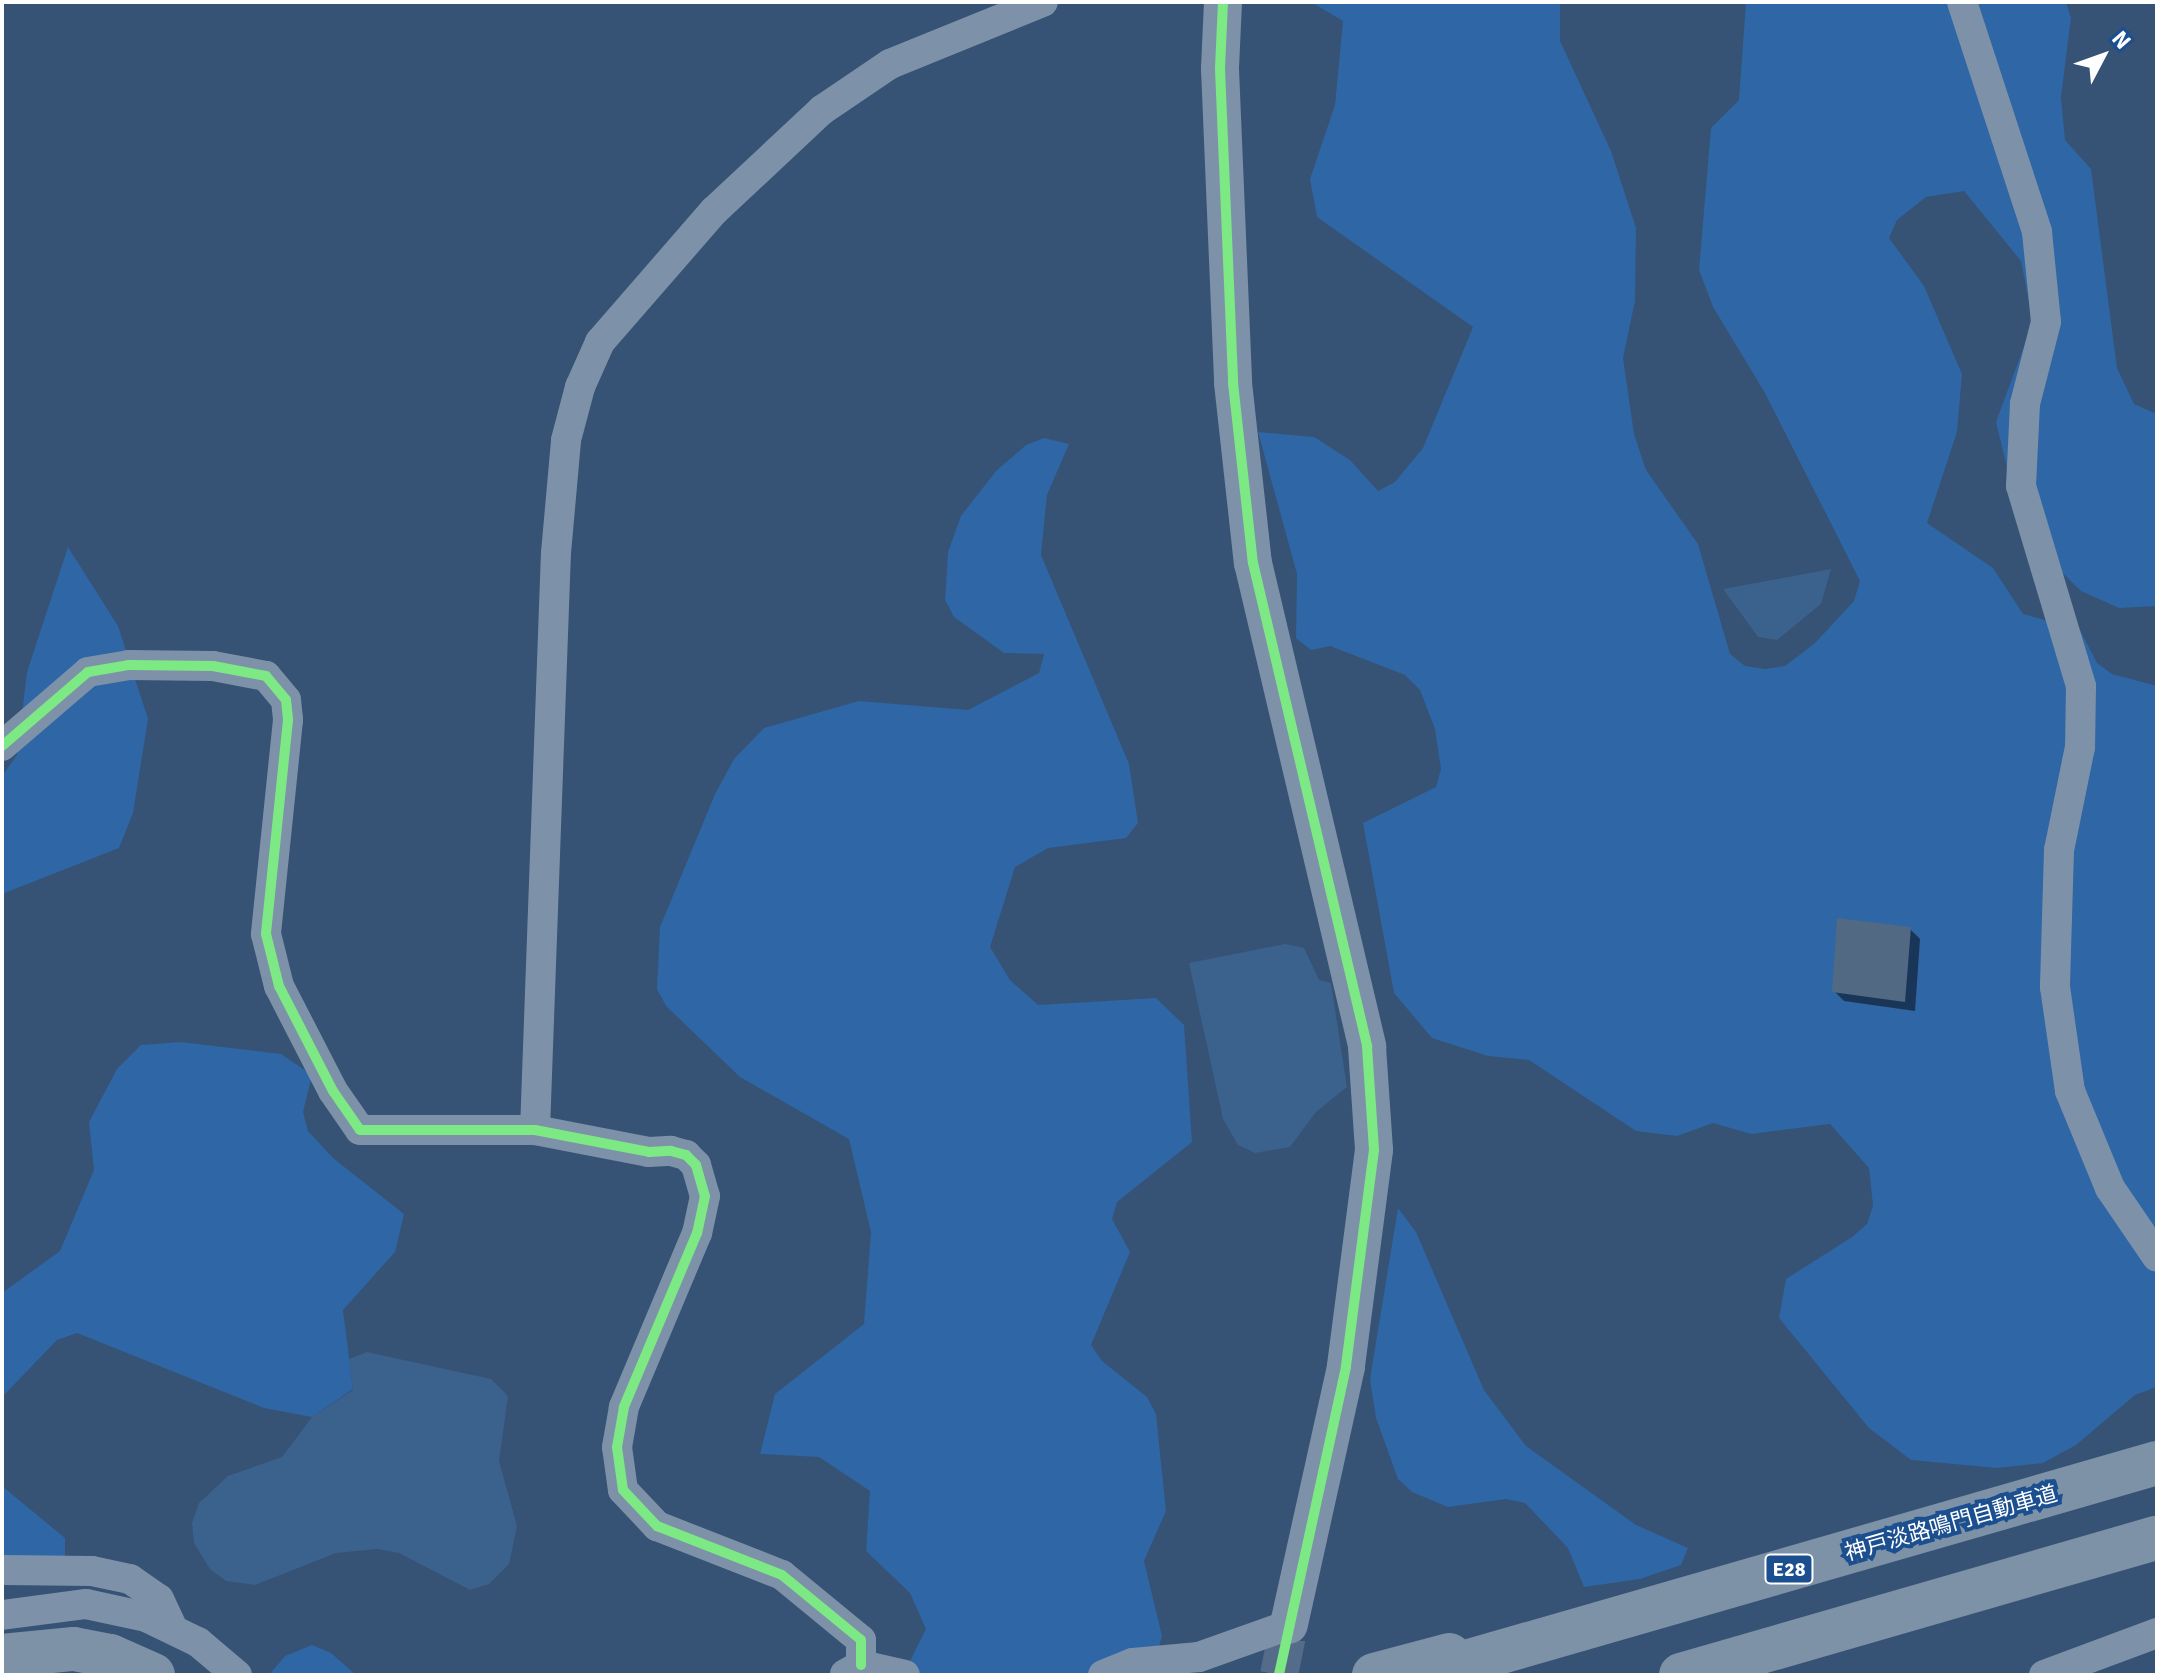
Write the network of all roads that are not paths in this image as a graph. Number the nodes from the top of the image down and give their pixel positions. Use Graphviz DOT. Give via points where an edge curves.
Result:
graph roads {
  1 [pos="1043,2"];
  2 [pos="1223,2"];
  3 [pos="1962,2"];
  4 [pos="2,746"];
  5 [pos="535,1130"];
  6 [pos="2157,1257"];
  7 [pos="2157,1463"];
  8 [pos="2149,1541"];
  9 [pos="2,1570"];
  10 [pos="2,1615"];
  11 [pos="1289,1625"];
  12 [pos="172,1627"];
  13 [pos="1573,1630"];
  14 [pos="2157,1633"];
  15 [pos="2,1656"];
  16 [pos="852,1670"];
  17 [pos="153,1675"];
  18 [pos="237,1675"];
  19 [pos="905,1675"];
  20 [pos="1103,1675"];
  21 [pos="1374,1675"];
  22 [pos="1421,1675"];
  23 [pos="1681,1675"];
  24 [pos="1769,1675"];
  25 [pos="2044,1675"];
  1 -- 5 [label="street" via="890,64 822,110 704,221 637,293 595,353 566,440 556,553"];
  2 -- 11 [label="street" via="1220,69 1233,383 1253,563 1358,1007 1372,1096 1374,1150 1346,1367"];
  3 -- 6 [label="street" via="2033,217 2046,322 2025,404 2021,486 2081,686 2080,747 2059,850 2056,972 2070,1091 2110,1188"];
  4 -- 5 [label="street" via="88,672 129,665 213,666 266,676 286,700 288,720 266,934 279,986 333,1091 360,1130"];
  5 -- 16 [label="street" via="649,1152 671,1151 696,1165 705,1196 697,1233 624,1407 617,1447 623,1490 657,1526 782,1575 861,1640"];
  7 -- 13 [label="highway, 神戸淡路鳴門自動車道 / E28"];
  8 -- 23 [label="highway"];
  8 -- 24 [label="highway"];
  9 -- 12 [label="street" via="92,1571 130,1579 159,1599"];
  10 -- 12 [label="street" via="86,1604"];
  11 -- 20 [label="street" via="1199,1657 1133,1663"];
  12 -- 18 [label="street"];
  13 -- 21 [label="highway"];
  13 -- 22 [label="highway, 神戸淡路鳴門自動車道 / E28"];
  14 -- 25 [label="street"];
  15 -- 17 [label="highway" via="74,1649 110,1656"];
  16 -- 19 [label="street"];
}
